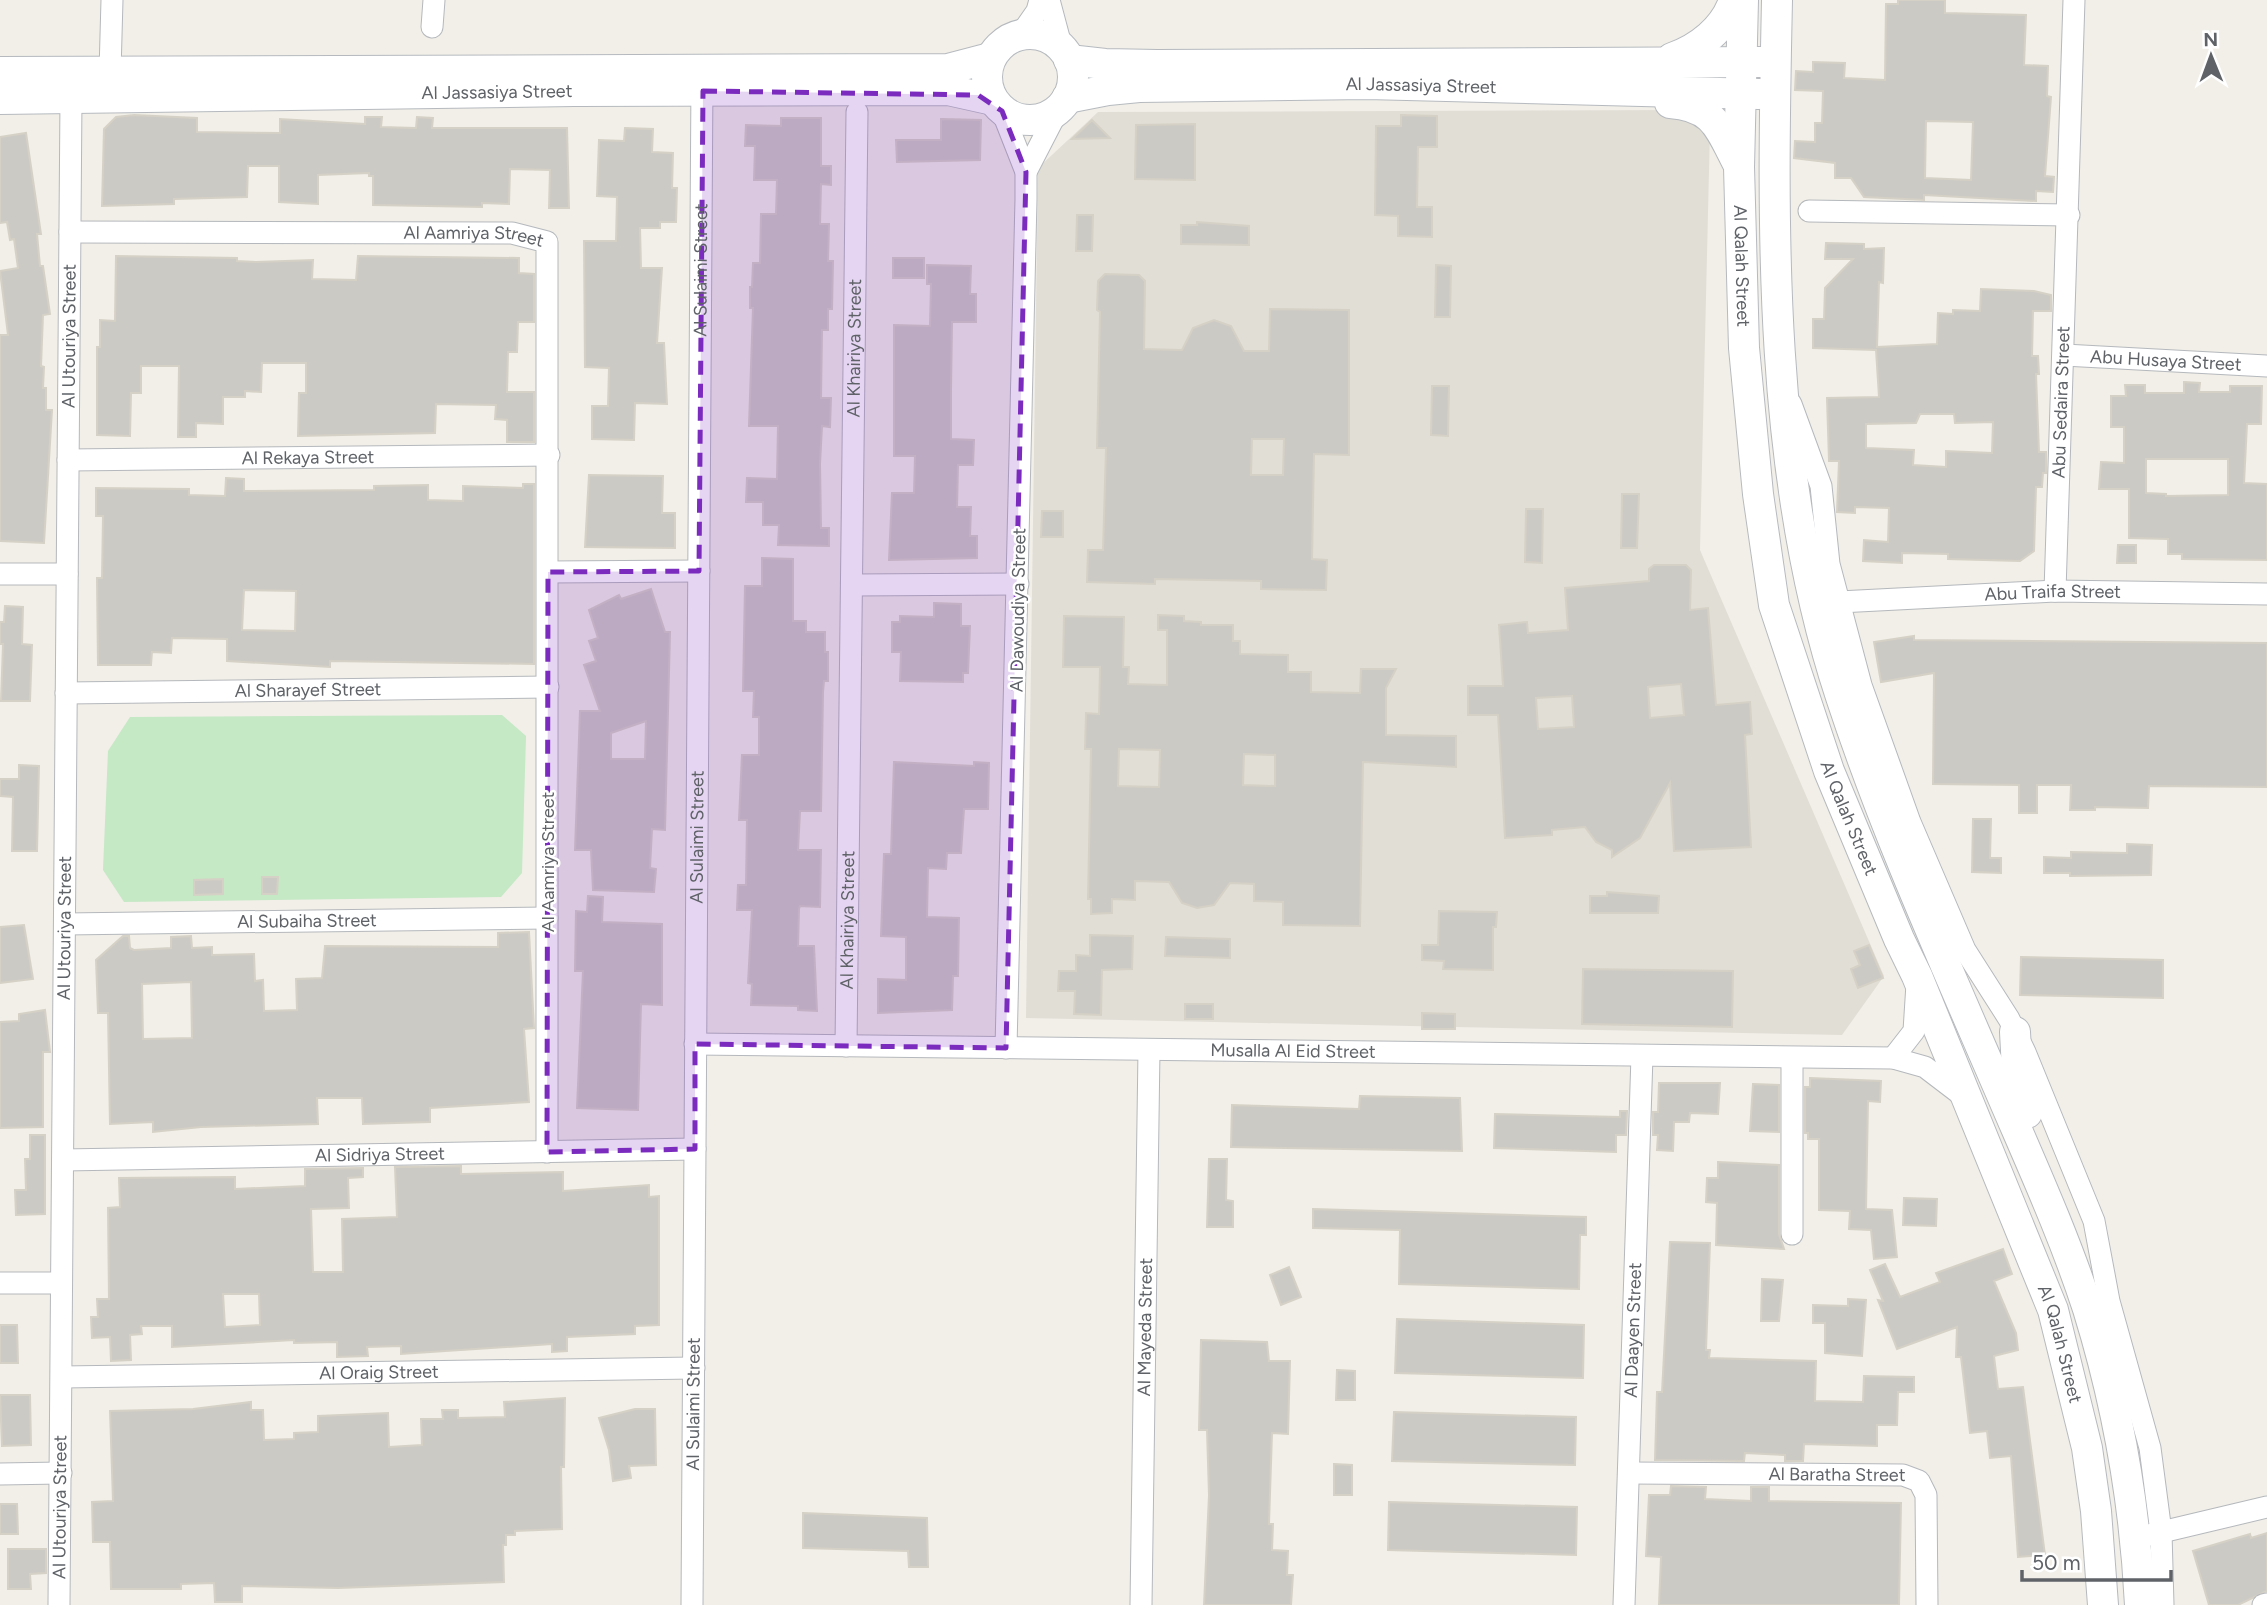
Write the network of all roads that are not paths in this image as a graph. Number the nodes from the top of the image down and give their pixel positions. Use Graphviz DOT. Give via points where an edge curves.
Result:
graph roads {
  1 [pos="112,0"];
  2 [pos="434,0"];
  3 [pos="1040,0"];
  4 [pos="1049,0"];
  5 [pos="1734,0"];
  6 [pos="1743,0"];
  7 [pos="1777,0"];
  8 [pos="2074,0"];
  9 [pos="432,27"];
  10 [pos="1021,34"];
  11 [pos="1066,54"];
  12 [pos="990,58"];
  13 [pos="1741,61"];
  14 [pos="1776,62"];
  15 [pos="1655,63"];
  16 [pos="0,72"];
  17 [pos="110,72"];
  18 [pos="702,80"];
  19 [pos="1488,88"];
  20 [pos="1740,93"];
  21 [pos="1775,94"];
  22 [pos="71,98"];
  23 [pos="0,99"];
  24 [pos="1063,104"];
  25 [pos="998,106"];
  26 [pos="857,112"];
  27 [pos="1739,167"];
  28 [pos="1026,172"];
  29 [pos="1809,211"];
  30 [pos="2069,215"];
  31 [pos="70,232"];
  32 [pos="2064,355"];
  33 [pos="2267,366"];
  34 [pos="1785,388"];
  35 [pos="549,455"];
  36 [pos="68,460"];
  37 [pos="699,571"];
  38 [pos="548,572"];
  39 [pos="0,574"];
  40 [pos="67,574"];
  41 [pos="1018,584"];
  42 [pos="853,585"];
  43 [pos="2055,591"];
  44 [pos="2267,594"];
  45 [pos="1839,601"];
  46 [pos="548,687"];
  47 [pos="66,693"];
  48 [pos="547,918"];
  49 [pos="65,924"];
  50 [pos="1917,976"];
  51 [pos="2015,1032"];
  52 [pos="695,1044"];
  53 [pos="846,1046"];
  54 [pos="1006,1048"];
  55 [pos="1149,1049"];
  56 [pos="1642,1056"];
  57 [pos="1792,1058"];
  58 [pos="1893,1059"];
  59 [pos="1970,1103"];
  60 [pos="695,1149"];
  61 [pos="547,1152"];
  62 [pos="63,1160"];
  63 [pos="2053,1220"];
  64 [pos="1792,1234"];
  65 [pos="0,1283"];
  66 [pos="61,1283"];
  67 [pos="695,1368"];
  68 [pos="62,1377"];
  69 [pos="61,1473"];
  70 [pos="0,1474"];
  71 [pos="1629,1474"];
  72 [pos="2267,1507"];
  73 [pos="2149,1535"];
  74 [pos="59,1605"];
  75 [pos="692,1605"];
  76 [pos="1141,1605"];
  77 [pos="1624,1605"];
  78 [pos="1927,1605"];
  79 [pos="2103,1605"];
  80 [pos="2140,1605"];
  81 [pos="2163,1605"];
  1 -- 17 [label="street"];
  2 -- 9 [label="street"];
  3 -- 10 [label="street"];
  4 -- 11 [label="street"];
  5 -- 15 [label="main road" via="1705,42"];
  6 -- 13 [label="main road, Al Qalah Street"];
  7 -- 14 [label="main road, Al Qalah Street"];
  8 -- 30 [label="street, Abu Sedaira Street"];
  10 -- 11 [label="main road" via="1044,36"];
  10 -- 12 [label="main road" via="998,47"];
  11 -- 15 [label="main road, Al Jassasiya Street" via="1157,65"];
  11 -- 24 [label="main road" via="1073,72"];
  12 -- 18 [label="main road, Al Jassasiya Street" via="948,69"];
  12 -- 25 [label="main road" via="986,72"];
  13 -- 14 [label="main road, Al Jassasiya Street"];
  13 -- 15 [label="main road, Al Jassasiya Street"];
  13 -- 20 [label="main road, Al Qalah Street"];
  14 -- 21 [label="main road, Al Qalah Street"];
  16 -- 17 [label="main road, Al Jassasiya Street"];
  17 -- 18 [label="main road, Al Jassasiya Street"];
  18 -- 22 [label="main road, Al Jassasiya Street"];
  18 -- 25 [label="main road, Al Jassasiya Street" via="948,90"];
  18 -- 37 [label="street, Al Sulaimi Street"];
  19 -- 20 [label="main road, Al Jassasiya Street"];
  19 -- 24 [label="main road, Al Jassasiya Street" via="1367,84 1139,87 1108,89"];
  19 -- 27 [label="main road" via="1547,97 1692,105 1706,113 1723,134"];
  20 -- 21 [label="main road, Al Jassasiya Street"];
  20 -- 27 [label="main road, Al Qalah Street"];
  21 -- 34 [label="main road, Al Qalah Street" via="1776,259"];
  22 -- 23 [label="main road, Al Jassasiya Street"];
  22 -- 31 [label="street, Al Utouriya Street"];
  24 -- 25 [label="main road" via="1045,117 1031,120 1016,118"];
  24 -- 28 [label="street, Al Dawoudiya Street"];
  25 -- 28 [label="street, Al Dawoudiya Street"];
  26 -- 42 [label="street, Al Khairiya Street"];
  27 -- 50 [label="main road, Al Qalah Street" via="1744,348 1774,605 1829,771"];
  28 -- 41 [label="street, Al Dawoudiya Street"];
  29 -- 30 [label="street"];
  30 -- 32 [label="street, Abu Sedaira Street"];
  31 -- 35 [label="street, Al Aamriya Street" via="512,233 547,242"];
  31 -- 36 [label="street, Al Utouriya Street"];
  32 -- 33 [label="street, Abu Husaya Street"];
  32 -- 43 [label="street, Abu Sedaira Street"];
  34 -- 45 [label="street, Al Qalah Street" via="1821,486"];
  34 -- 63 [label="main road, Al Qalah Street" via="1803,544 1839,691 1877,802"];
  35 -- 36 [label="street, Al Rekaya Street"];
  35 -- 38 [label="street, Al Aamriya Street"];
  36 -- 40 [label="street, Al Utouriya Street"];
  37 -- 38 [label="street"];
  37 -- 52 [label="street, Al Sulaimi Street"];
  38 -- 46 [label="street, Al Aamriya Street"];
  39 -- 40 [label="street"];
  40 -- 47 [label="street, Al Utouriya Street"];
  41 -- 42 [label="street"];
  41 -- 54 [label="street, Al Dawoudiya Street"];
  42 -- 53 [label="street, Al Khairiya Street"];
  43 -- 44 [label="street, Abu Traifa Street"];
  43 -- 45 [label="street, Abu Traifa Street"];
  45 -- 51 [label="street, Al Qalah Street" via="1861,685 1910,822 1965,950"];
  46 -- 47 [label="street, Al Sharayef Street"];
  46 -- 48 [label="street, Al Aamriya Street"];
  47 -- 49 [label="street, Al Utouriya Street"];
  48 -- 49 [label="street, Al Subaiha Street"];
  48 -- 61 [label="street, Al Aamriya Street"];
  49 -- 62 [label="street, Al Utouriya Street"];
  50 -- 58 [label="street" via="1914,1031"];
  50 -- 59 [label="main road, Al Qalah Street"];
  51 -- 63 [label="main road" via="2018,1088 2050,1174"];
  51 -- 73 [label="street, Al Qalah Street" via="2094,1221 2109,1301 2148,1438"];
  52 -- 53 [label="street, Musalla Al Eid Street"];
  52 -- 60 [label="street, Al Sulaimi Street"];
  53 -- 54 [label="street, Musalla Al Eid Street"];
  54 -- 55 [label="street, Musalla Al Eid Street"];
  55 -- 56 [label="street, Musalla Al Eid Street"];
  55 -- 76 [label="street, Al Mayeda Street"];
  56 -- 57 [label="street, Musalla Al Eid Street"];
  56 -- 71 [label="street, Al Daayen Street"];
  57 -- 58 [label="street, Musalla Al Eid Street"];
  57 -- 64 [label="street"];
  58 -- 59 [label="street, Musalla Al Eid Street" via="1933,1072"];
  59 -- 79 [label="main road, Al Qalah Street" via="2053,1310 2087,1448"];
  60 -- 61 [label="street, Al Sidriya Street"];
  60 -- 67 [label="street, Al Sulaimi Street"];
  61 -- 62 [label="street, Al Sidriya Street"];
  62 -- 66 [label="street, Al Utouriya Street"];
  63 -- 73 [label="main road, Al Qalah Street" via="2105,1369 2130,1486"];
  65 -- 66 [label="street"];
  66 -- 68 [label="street, Al Utouriya Street"];
  67 -- 68 [label="street, Al Oraig Street"];
  67 -- 75 [label="street, Al Sulaimi Street"];
  68 -- 69 [label="street, Al Utouriya Street"];
  69 -- 70 [label="street"];
  69 -- 74 [label="street, Al Utouriya Street"];
  71 -- 77 [label="street, Al Daayen Street"];
  71 -- 78 [label="street, Al Baratha Street" via="1903,1475 1919,1481 1926,1495"];
  72 -- 73 [label="street"];
  73 -- 80 [label="main road, Al Qalah Street"];
  73 -- 81 [label="street, Al Qalah Street"];
}
